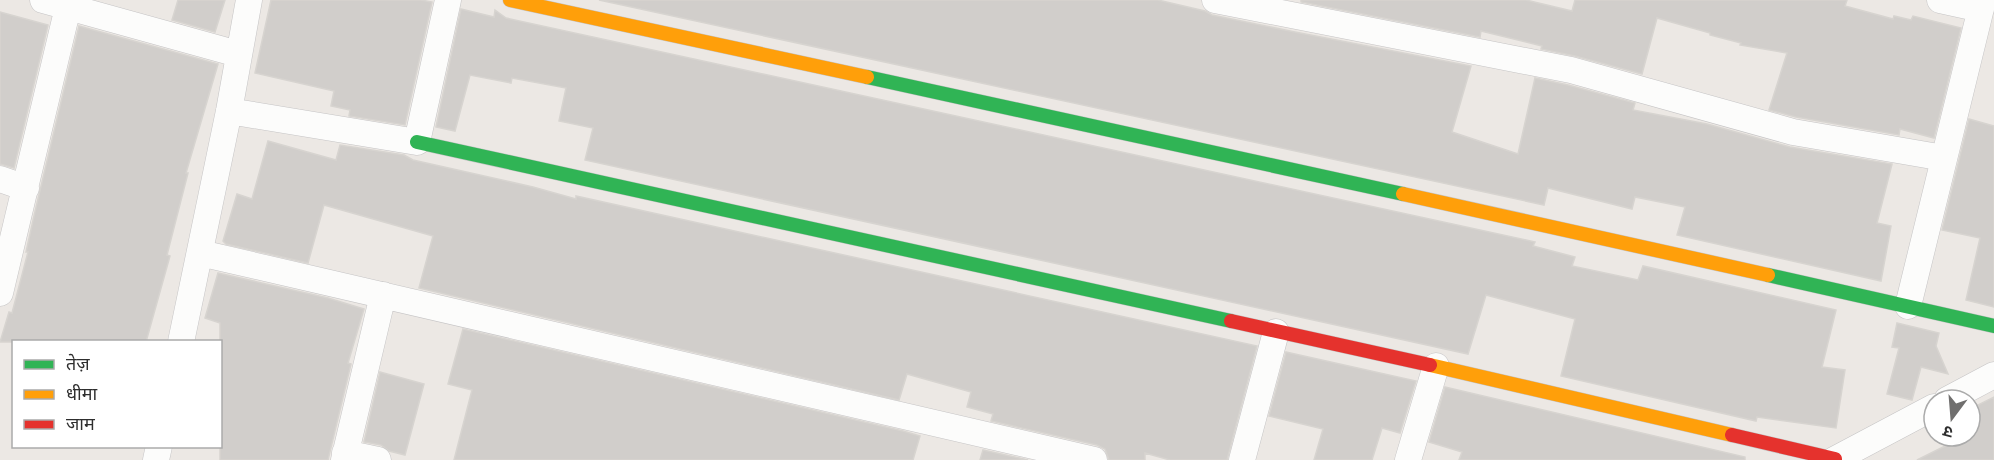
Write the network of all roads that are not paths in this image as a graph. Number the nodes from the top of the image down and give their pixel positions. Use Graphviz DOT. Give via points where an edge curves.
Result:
graph roads {
  1 [pos="43,0"];
  2 [pos="249,0"];
  3 [pos="448,0"];
  4 [pos="510,0"];
  5 [pos="1215,0"];
  6 [pos="1940,0"];
  7 [pos="1982,4"];
  8 [pos="68,7"];
  9 [pos="238,54"];
  10 [pos="229,111"];
  11 [pos="417,142"];
  12 [pos="1944,158"];
  13 [pos="0,179"];
  14 [pos="26,188"];
  15 [pos="200,253"];
  16 [pos="0,293"];
  17 [pos="383,295"];
  18 [pos="1908,306"];
  19 [pos="1994,326"];
  20 [pos="1276,332"];
  21 [pos="181,340"];
  22 [pos="1436,366"];
  23 [pos="1994,375"];
  24 [pos="1970,388"];
  25 [pos="1922,413"];
  26 [pos="344,456"];
  27 [pos="378,460"];
  28 [pos="1094,460"];
  29 [pos="1242,460"];
  30 [pos="1408,460"];
  31 [pos="1835,460"];
  1 -- 8 [label="street"];
  2 -- 9 [label="street"];
  3 -- 11 [label="street"];
  4 -- 18 [label="street" via="1173,142"];
  5 -- 12 [label="street" via="1571,70 1793,132"];
  6 -- 7 [label="street"];
  7 -- 12 [label="street"];
  8 -- 9 [label="street"];
  8 -- 14 [label="street"];
  9 -- 10 [label="street"];
  10 -- 11 [label="street"];
  10 -- 15 [label="street"];
  11 -- 20 [label="street"];
  12 -- 18 [label="street"];
  13 -- 14 [label="street"];
  14 -- 16 [label="street"];
  15 -- 17 [label="street"];
  15 -- 21 [label="street"];
  17 -- 26 [label="street"];
  17 -- 28 [label="street"];
  18 -- 19 [label="street"];
  20 -- 22 [label="street"];
  20 -- 29 [label="street"];
  22 -- 30 [label="street"];
  22 -- 31 [label="street"];
  23 -- 24 [label="street"];
  25 -- 31 [label="street"];
  26 -- 27 [label="street"];
}
